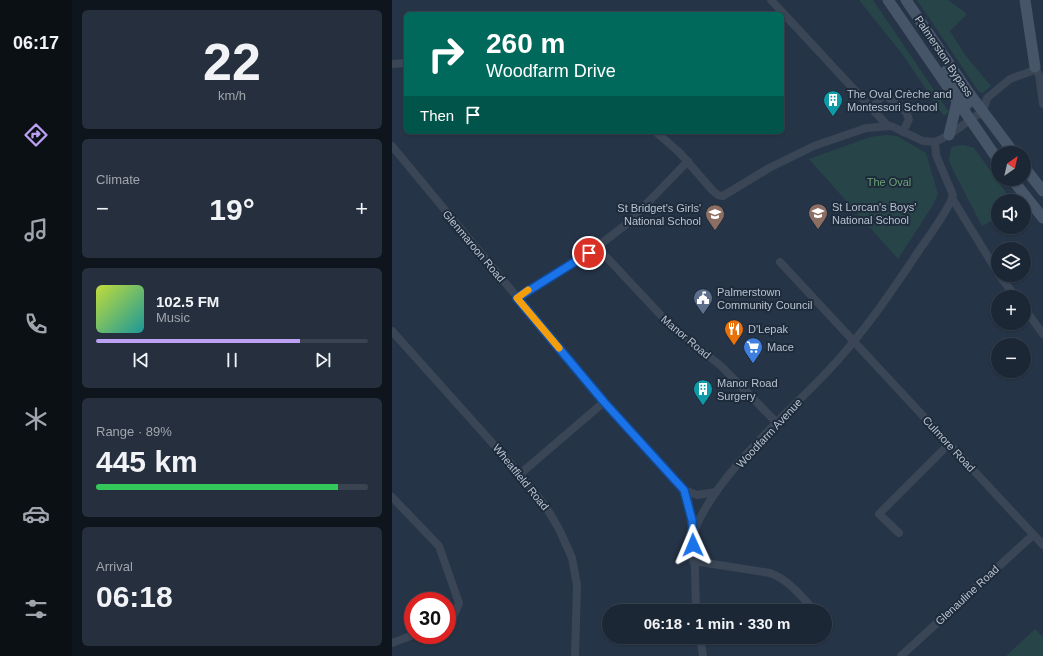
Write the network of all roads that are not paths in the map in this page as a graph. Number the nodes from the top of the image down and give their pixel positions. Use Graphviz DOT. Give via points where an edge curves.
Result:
graph roads {
  1 [pos="771,0"];
  2 [pos="888,0"];
  3 [pos="906,0"];
  4 [pos="1025,0"];
  5 [pos="782,12"];
  6 [pos="915,13"];
  7 [pos="784,14"];
  8 [pos="404,63"];
  9 [pos="392,64"];
  10 [pos="1035,68"];
  11 [pos="957,102"];
  12 [pos="1043,104"];
  13 [pos="872,108"];
  14 [pos="982,111"];
  15 [pos="970,121"];
  16 [pos="887,125"];
  17 [pos="903,132"];
  18 [pos="659,134"];
  19 [pos="949,135"];
  20 [pos="935,142"];
  21 [pos="392,146"];
  22 [pos="1009,146"];
  23 [pos="991,150"];
  24 [pos="688,161"];
  25 [pos="1031,176"];
  26 [pos="1018,186"];
  27 [pos="1043,191"];
  28 [pos="952,198"];
  29 [pos="1043,218"];
  30 [pos="597,247"];
  31 [pos="991,261"];
  32 [pos="780,262"];
  33 [pos="517,298"];
  34 [pos="1031,318"];
  35 [pos="392,331"];
  36 [pos="1043,334"];
  37 [pos="853,343"];
  38 [pos="604,402"];
  39 [pos="777,423"];
  40 [pos="949,444"];
  41 [pos="520,474"];
  42 [pos="684,490"];
  43 [pos="716,492"];
  44 [pos="392,497"];
  45 [pos="694,531"];
  46 [pos="899,533"];
  47 [pos="1033,535"];
  48 [pos="1043,546"];
  49 [pos="693,561"];
  50 [pos="455,592"];
  51 [pos="456,594"];
  52 [pos="696,604"];
  53 [pos="808,604"];
  54 [pos="456,610"];
  55 [pos="404,638"];
  56 [pos="392,643"];
  57 [pos="701,644"];
  58 [pos="575,656"];
  59 [pos="703,656"];
  60 [pos="901,656"];
  1 -- 5 [label="street"];
  2 -- 11 [label="main road, Palmerston Bypass"];
  3 -- 6 [label="main road, Palmerston Bypass"];
  4 -- 10 [label="main road"];
  6 -- 14 [label="main road, Palmerston Bypass"];
  6 -- 15 [label="main road" via="928,43 971,110"];
  7 -- 13 [label="street"];
  8 -- 9 [label="street"];
  10 -- 12 [label="street" via="1039,75"];
  10 -- 14 [label="street" via="1013,76 1005,82 987,98"];
  11 -- 15 [label="main road, Palmerston Bypass"];
  11 -- 19 [label="main road"];
  13 -- 16 [label="street"];
  13 -- 17 [label="street" via="885,95 906,112 908,119"];
  14 -- 15 [label="street"];
  14 -- 22 [label="main road, Palmerston Bypass"];
  15 -- 19 [label="street"];
  15 -- 23 [label="main road, Palmerston Bypass"];
  16 -- 17 [label="street"];
  16 -- 24 [label="street" via="850,133 814,146 769,168 723,196 718,195"];
  17 -- 20 [label="street" via="923,141"];
  18 -- 24 [label="street"];
  19 -- 20 [label="street"];
  20 -- 28 [label="street" via="936,155 952,192"];
  21 -- 33 [label="street, Glenmaroon Road"];
  24 -- 30 [label="street" via="628,223"];
  25 -- 27 [label="main road"];
  26 -- 29 [label="main road"];
  28 -- 31 [label="street"];
  28 -- 37 [label="street" via="878,312"];
  30 -- 33 [label="street"];
  30 -- 39 [label="street, Manor Road" via="670,325 721,366"];
  32 -- 37 [label="street, Culmore Road"];
  33 -- 38 [label="street, Glenmaroon Road"];
  34 -- 36 [label="street"];
  35 -- 41 [label="street, Wheatfield Road"];
  37 -- 39 [label="street, Woodfarm Avenue"];
  37 -- 40 [label="street, Culmore Road"];
  38 -- 41 [label="street"];
  38 -- 42 [label="street, Glenmaroon Road"];
  39 -- 43 [label="street, Woodfarm Avenue"];
  40 -- 46 [label="street" via="879,514"];
  40 -- 47 [label="street, Culmore Road"];
  41 -- 58 [label="street, Wheatfield Road" via="546,507 572,558 577,585"];
  42 -- 43 [label="street" via="697,495"];
  42 -- 45 [label="street, Glenmaroon Road"];
  43 -- 45 [label="street, Woodfarm Avenue"];
  44 -- 50 [label="street" via="439,546"];
  45 -- 49 [label="street, Glenmaroon Road"];
  47 -- 48 [label="street, Culmore Road"];
  47 -- 60 [label="street, Glenauline Road"];
  49 -- 52 [label="street, Glenmaroon Road"];
  49 -- 53 [label="street" via="770,573 791,585"];
  51 -- 54 [label="street" via="459,603"];
  55 -- 56 [label="street"];
  57 -- 59 [label="street"];
}
